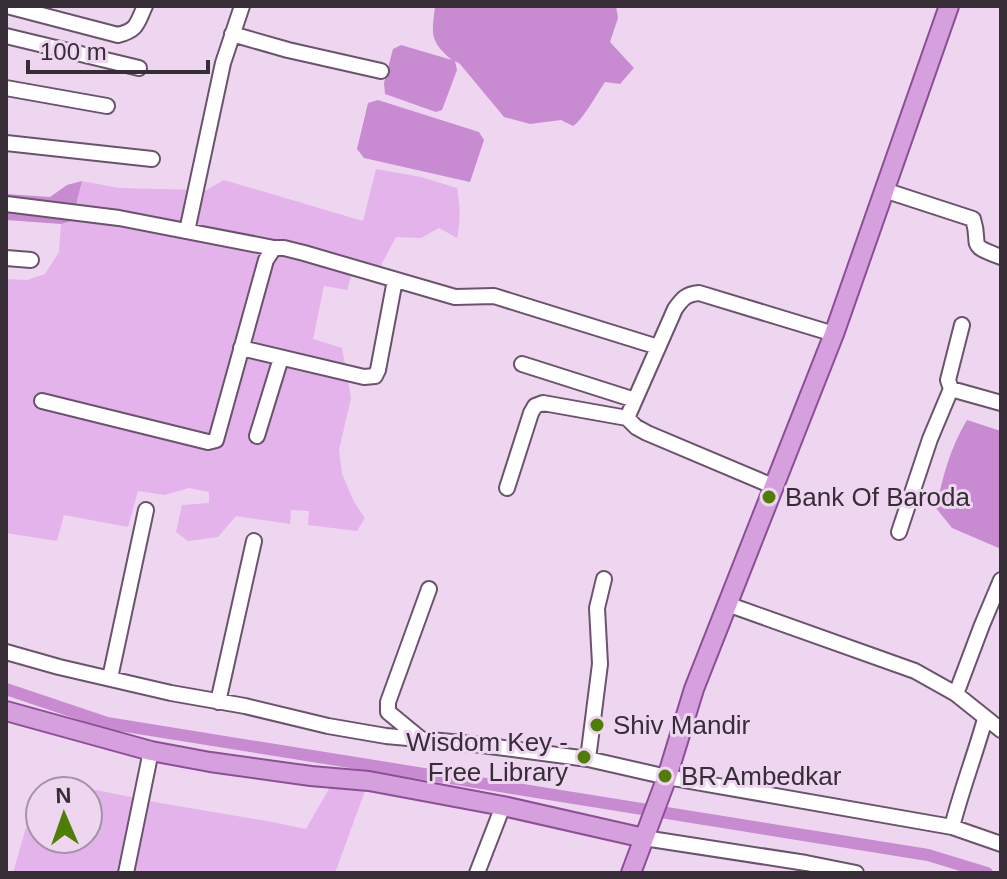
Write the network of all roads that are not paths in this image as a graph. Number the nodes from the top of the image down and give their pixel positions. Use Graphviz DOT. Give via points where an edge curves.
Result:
graph roads {
  1 [pos="7,6"];
  2 [pos="145,6"];
  3 [pos="242,6"];
  4 [pos="949,6"];
  5 [pos="232,34"];
  6 [pos="6,36"];
  7 [pos="139,68"];
  8 [pos="381,71"];
  9 [pos="6,88"];
  10 [pos="107,106"];
  11 [pos="6,143"];
  12 [pos="152,159"];
  13 [pos="884,190"];
  14 [pos="6,204"];
  15 [pos="187,231"];
  16 [pos="274,248"];
  17 [pos="1001,257"];
  18 [pos="6,258"];
  19 [pos="31,260"];
  20 [pos="395,280"];
  21 [pos="962,325"];
  22 [pos="834,334"];
  23 [pos="658,347"];
  24 [pos="241,348"];
  25 [pos="281,358"];
  26 [pos="522,364"];
  27 [pos="951,389"];
  28 [pos="635,400"];
  29 [pos="42,401"];
  30 [pos="1001,403"];
  31 [pos="627,418"];
  32 [pos="257,436"];
  33 [pos="775,487"];
  34 [pos="507,488"];
  35 [pos="146,510"];
  36 [pos="899,532"];
  37 [pos="254,541"];
  38 [pos="604,579"];
  39 [pos="1001,580"];
  40 [pos="429,589"];
  41 [pos="727,604"];
  42 [pos="6,652"];
  43 [pos="110,678"];
  44 [pos="956,694"];
  45 [pos="218,702"];
  46 [pos="6,711"];
  47 [pos="985,719"];
  48 [pos="1001,730"];
  49 [pos="422,740"];
  50 [pos="151,751"];
  51 [pos="588,759"];
  52 [pos="667,777"];
  53 [pos="503,806"];
  54 [pos="952,827"];
  55 [pos="647,831"];
  56 [pos="1001,844"];
  57 [pos="126,873"];
  58 [pos="477,873"];
  59 [pos="631,873"];
  60 [pos="856,873"];
  1 -- 2 [label="street" via="118,35 130,32"];
  3 -- 5 [label="street"];
  4 -- 13 [label="main road"];
  5 -- 8 [label="street"];
  5 -- 15 [label="street"];
  6 -- 7 [label="street"];
  9 -- 10 [label="street"];
  11 -- 12 [label="street"];
  13 -- 17 [label="street" via="973,219 975,244"];
  13 -- 22 [label="main road"];
  14 -- 15 [label="street"];
  15 -- 16 [label="street"];
  16 -- 20 [label="street"];
  16 -- 24 [label="street"];
  18 -- 19 [label="street"];
  20 -- 23 [label="street" via="455,297 494,296"];
  20 -- 25 [label="street" via="375,376"];
  21 -- 27 [label="street" via="948,380"];
  22 -- 23 [label="street" via="699,293 682,298"];
  22 -- 33 [label="main road"];
  23 -- 28 [label="street"];
  24 -- 25 [label="street"];
  24 -- 29 [label="street" via="212,442"];
  25 -- 32 [label="street"];
  26 -- 28 [label="street"];
  27 -- 30 [label="street"];
  27 -- 36 [label="street"];
  28 -- 31 [label="street"];
  31 -- 33 [label="street" via="647,433"];
  31 -- 34 [label="street" via="543,403 535,406"];
  33 -- 41 [label="main road"];
  35 -- 43 [label="street"];
  37 -- 45 [label="street"];
  38 -- 51 [label="street" via="597,608 600,664"];
  39 -- 44 [label="street"];
  40 -- 49 [label="street" via="388,702 388,712"];
  41 -- 44 [label="street" via="915,671"];
  41 -- 52 [label="main road"];
  42 -- 43 [label="street"];
  43 -- 45 [label="street"];
  44 -- 47 [label="street"];
  45 -- 49 [label="street"];
  46 -- 50 [label="main road"];
  47 -- 48 [label="street"];
  47 -- 54 [label="street"];
  49 -- 51 [label="street"];
  50 -- 53 [label="main road" via="369,781"];
  50 -- 57 [label="street"];
  51 -- 52 [label="street"];
  52 -- 54 [label="street"];
  52 -- 55 [label="main road"];
  53 -- 55 [label="main road"];
  53 -- 58 [label="street"];
  54 -- 56 [label="street"];
  55 -- 59 [label="main road"];
  55 -- 60 [label="street"];
}
